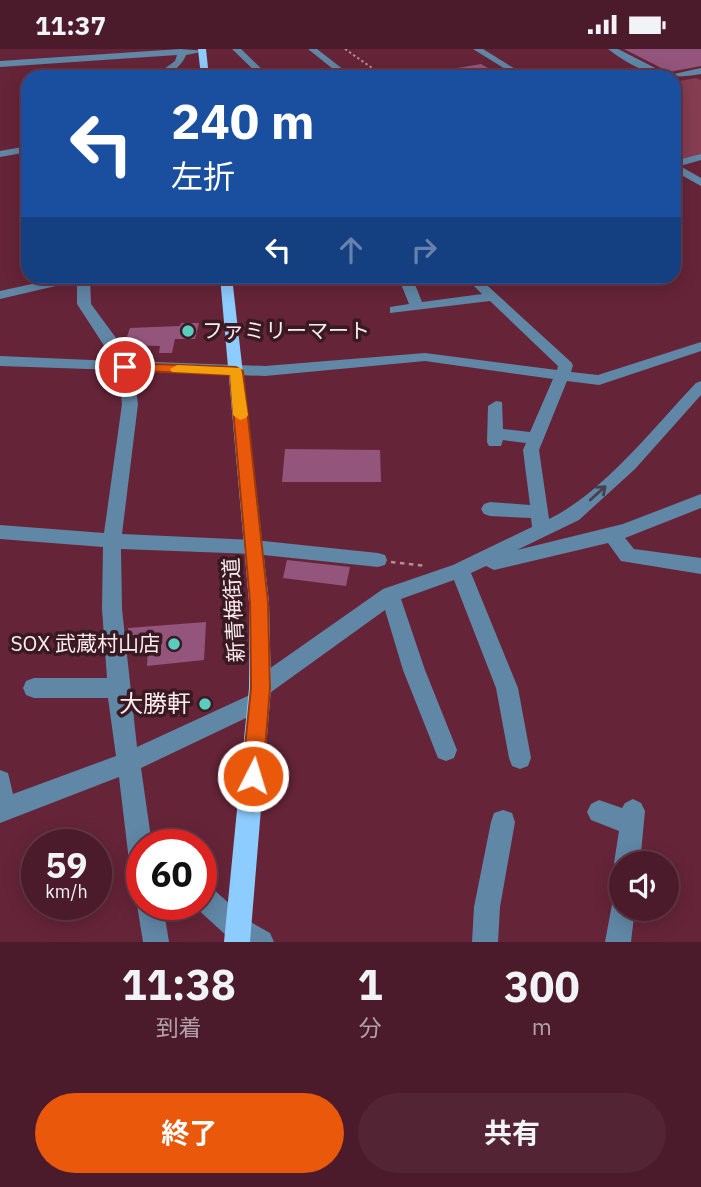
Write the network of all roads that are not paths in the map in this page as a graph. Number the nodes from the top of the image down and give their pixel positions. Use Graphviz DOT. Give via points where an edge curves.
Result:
graph roads {
  1 [pos="236,49"];
  2 [pos="312,49"];
  3 [pos="477,49"];
  4 [pos="612,49"];
  5 [pos="202,50"];
  6 [pos="183,51"];
  7 [pos="139,52"];
  8 [pos="0,64"];
  9 [pos="167,70"];
  10 [pos="204,70"];
  11 [pos="258,70"];
  12 [pos="340,70"];
  13 [pos="512,70"];
  14 [pos="654,70"];
  15 [pos="701,71"];
  16 [pos="681,75"];
  17 [pos="21,150"];
  18 [pos="0,154"];
  19 [pos="701,157"];
  20 [pos="21,160"];
  21 [pos="681,163"];
  22 [pos="0,164"];
  23 [pos="681,169"];
  24 [pos="700,181"];
  25 [pos="48,284"];
  26 [pos="84,284"];
  27 [pos="227,284"];
  28 [pos="408,284"];
  29 [pos="479,284"];
  30 [pos="0,295"];
  31 [pos="493,297"];
  32 [pos="417,307"];
  33 [pos="395,310"];
  34 [pos="701,346"];
  35 [pos="0,361"];
  36 [pos="125,367"];
  37 [pos="236,371"];
  38 [pos="564,375"];
  39 [pos="701,386"];
  40 [pos="496,406"];
  41 [pos="536,438"];
  42 [pos="701,500"];
  43 [pos="489,509"];
  44 [pos="541,512"];
  45 [pos="542,531"];
  46 [pos="0,532"];
  47 [pos="611,534"];
  48 [pos="112,541"];
  49 [pos="254,547"];
  50 [pos="377,560"];
  51 [pos="701,566"];
  52 [pos="460,571"];
  53 [pos="390,595"];
  54 [pos="34,688"];
  55 [pos="118,688"];
  56 [pos="260,695"];
  57 [pos="446,750"];
  58 [pos="520,758"];
  59 [pos="129,762"];
  60 [pos="0,781"];
  61 [pos="1,811"];
  62 [pos="599,812"];
  63 [pos="503,822"];
  64 [pos="140,829"];
  65 [pos="628,851"];
  66 [pos="217,911"];
  67 [pos="152,920"];
  68 [pos="620,921"];
  69 [pos="245,938"];
  70 [pos="156,942"];
  71 [pos="485,942"];
  72 [pos="618,942"];
  1 -- 11 [label="street"];
  2 -- 12 [label="street"];
  3 -- 13 [label="street"];
  4 -- 14 [label="street"];
  5 -- 6 [label="street"];
  5 -- 10 [label="main road"];
  6 -- 7 [label="street"];
  6 -- 9 [label="street" via="179,62"];
  7 -- 8 [label="street"];
  15 -- 16 [label="street"];
  17 -- 18 [label="street"];
  19 -- 21 [label="street"];
  20 -- 22 [label="street"];
  23 -- 24 [label="street"];
  25 -- 30 [label="street"];
  26 -- 36 [label="street" via="84,304 113,342"];
  27 -- 37 [label="main road, 新青梅街道"];
  28 -- 32 [label="street"];
  29 -- 31 [label="street"];
  31 -- 32 [label="street"];
  31 -- 38 [label="street" via="566,365"];
  32 -- 33 [label="street"];
  34 -- 38 [label="street" via="599,380"];
  35 -- 36 [label="street"];
  36 -- 37 [label="street"];
  36 -- 48 [label="street" via="130,404"];
  37 -- 38 [label="street" via="425,357"];
  37 -- 49 [label="main road, 新青梅街道"];
  38 -- 41 [label="street"];
  45 -- 39 [label="street, one-way" via="573,515 629,465"];
  40 -- 41 [label="street" via="495,438"];
  41 -- 44 [label="street" via="531,450"];
  42 -- 47 [label="street"];
  43 -- 44 [label="street"];
  44 -- 45 [label="street"];
  45 -- 52 [label="street"];
  46 -- 48 [label="street"];
  47 -- 51 [label="street" via="628,556"];
  47 -- 52 [label="street"];
  48 -- 49 [label="street"];
  48 -- 55 [label="street"];
  49 -- 50 [label="street"];
  49 -- 56 [label="main road, 新青梅街道"];
  52 -- 53 [label="street"];
  52 -- 58 [label="street" via="507,688"];
  53 -- 56 [label="street"];
  53 -- 57 [label="street"];
  54 -- 55 [label="street"];
  55 -- 59 [label="street"];
  56 -- 59 [label="street"];
  56 -- 69 [label="main road, 新青梅街道"];
  59 -- 61 [label="street"];
  59 -- 64 [label="street"];
  60 -- 61 [label="street"];
  62 -- 65 [label="street" via="632,817"];
  63 -- 71 [label="street"];
  66 -- 69 [label="street"];
  67 -- 70 [label="street"];
  68 -- 72 [label="street"];
}
